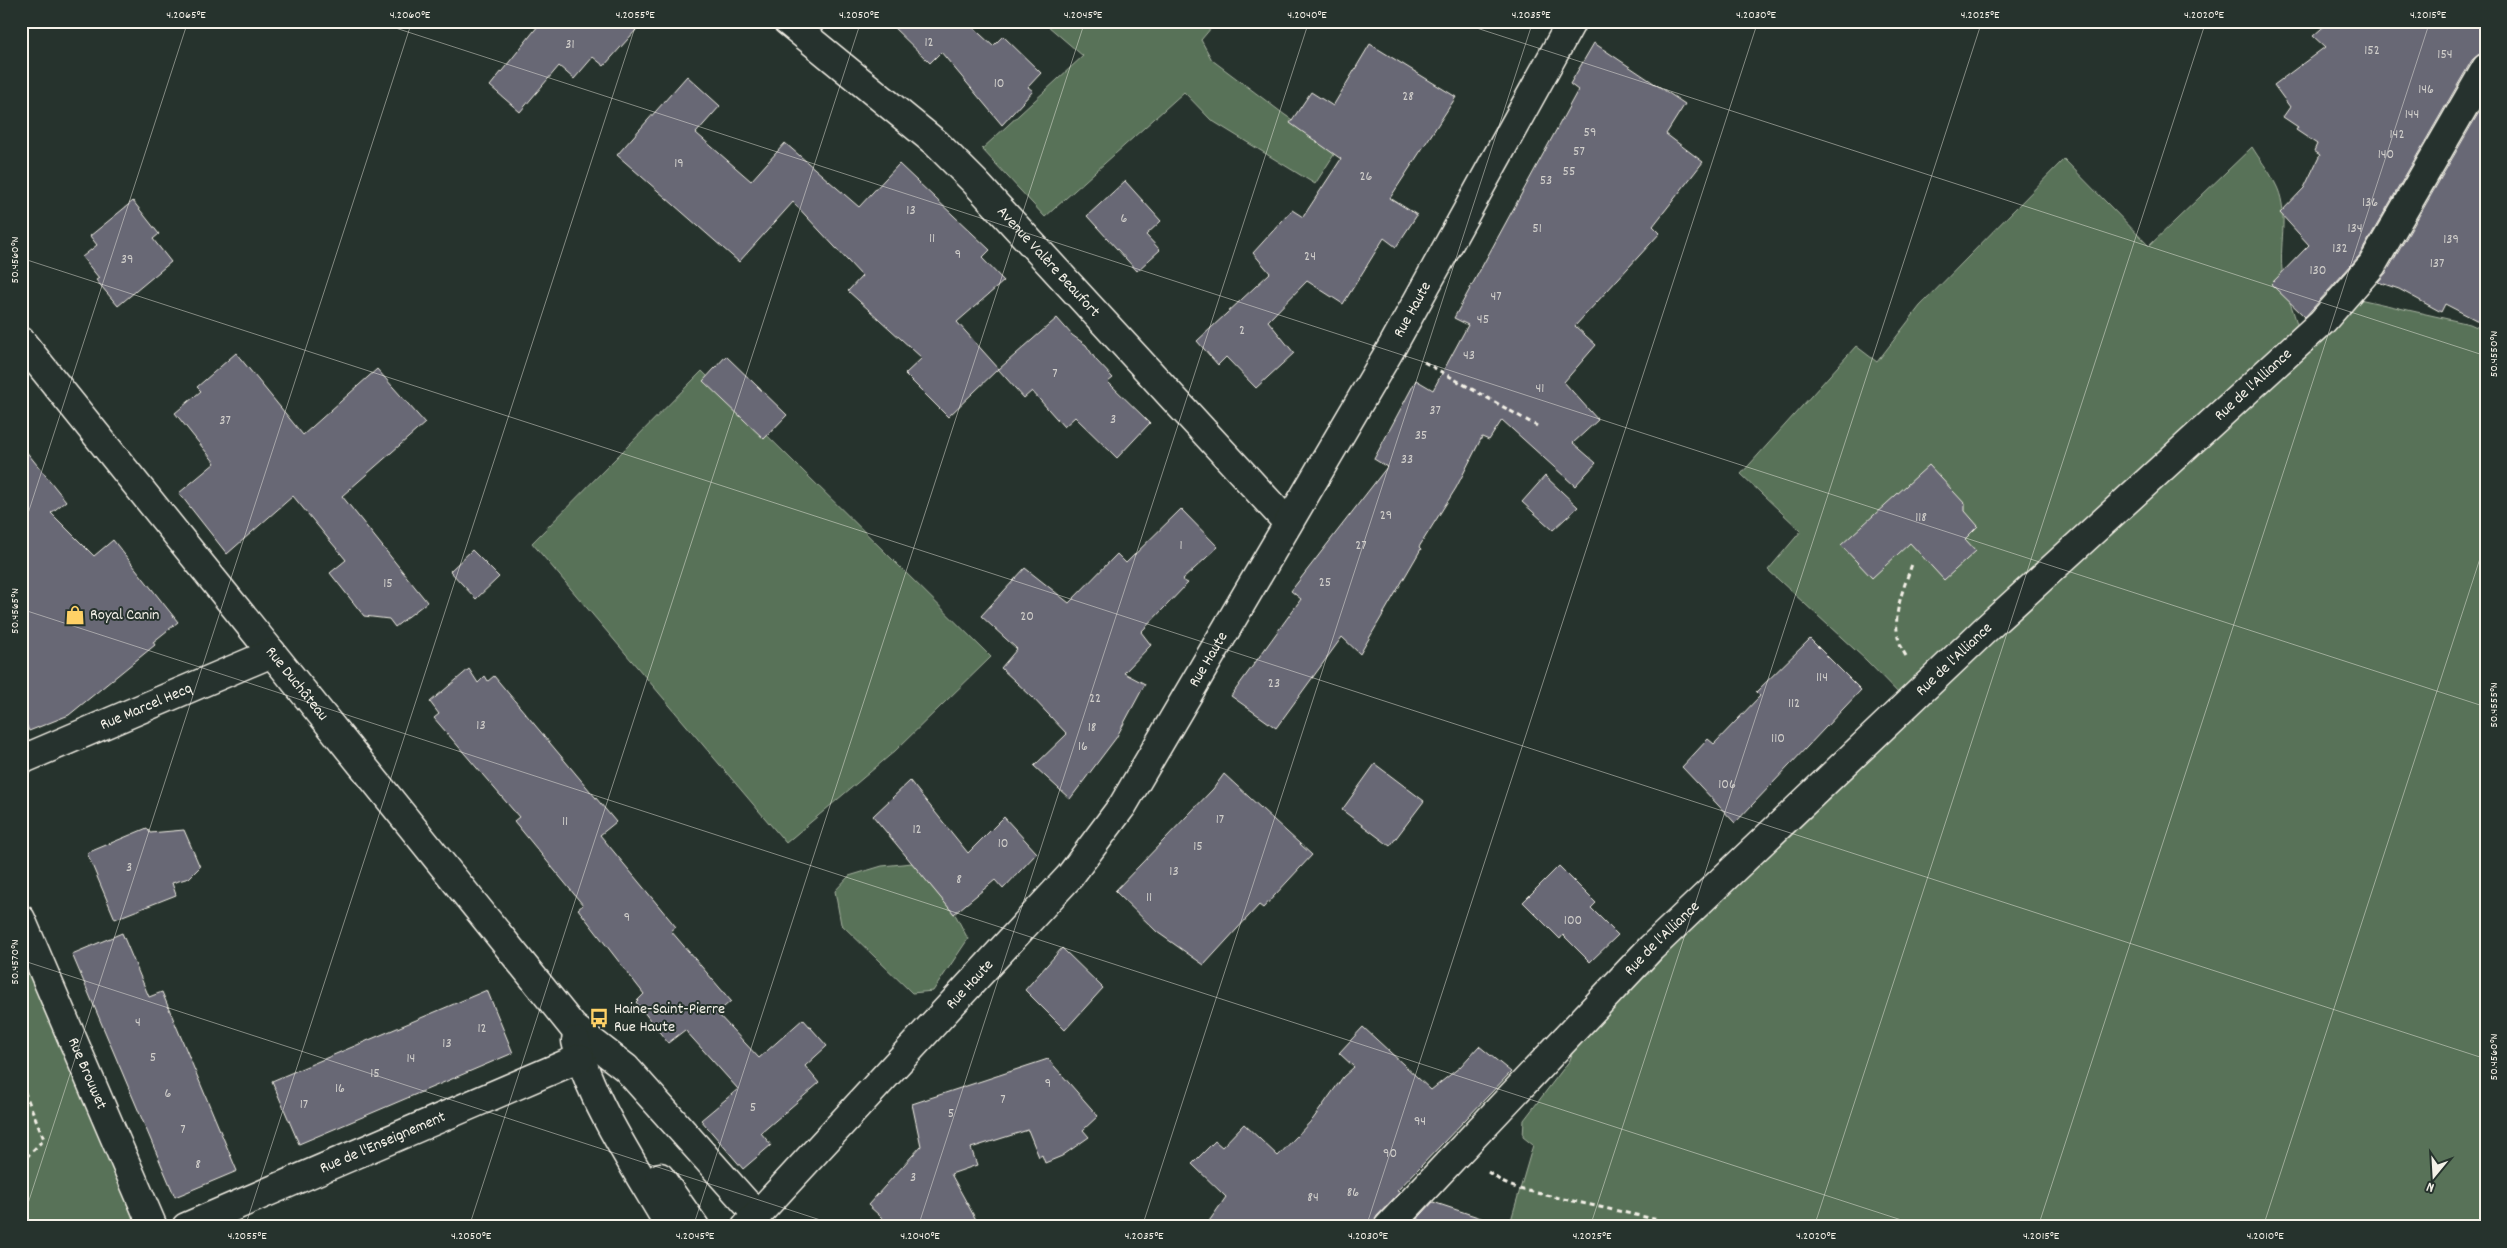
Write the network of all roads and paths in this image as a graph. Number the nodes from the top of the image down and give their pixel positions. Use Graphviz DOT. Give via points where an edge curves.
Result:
graph roads {
  1 [pos="787,21"];
  2 [pos="1572,21"];
  3 [pos="2486,68"];
  4 [pos="21,341"];
  5 [pos="1393,345"];
  6 [pos="1537,426"];
  7 [pos="1288,523"];
  8 [pos="1912,564"];
  9 [pos="272,653"];
  10 [pos="1928,684"];
  11 [pos="21,760"];
  12 [pos="21,919"];
  13 [pos="573,1027"];
  14 [pos="580,1058"];
  15 [pos="21,1083"];
  16 [pos="1463,1147"];
  17 [pos="21,1163"];
  18 [pos="751,1221"];
  19 [pos="1672,1223"];
  20 [pos="153,1227"];
  21 [pos="186,1227"];
  22 [pos="670,1227"];
  23 [pos="695,1227"];
  24 [pos="1388,1227"];
  1 -- 7 [label="street, Avenue Valère Beaufort" via="936,143 975,182"];
  2 -- 5 [label="street, Rue Haute"];
  3 -- 10 [label="street, Rue de l'Alliance" via="2372,265 2346,296 2322,322"];
  4 -- 9 [label="street, Rue Duchâteau"];
  5 -- 6 [label="path"];
  5 -- 7 [label="street, Rue Haute"];
  7 -- 18 [label="street, Rue Haute" via="1123,805 1070,876"];
  8 -- 10 [label="path" via="1896,611 1896,629 1899,644"];
  9 -- 11 [label="street, Rue Marcel Hecq"];
  9 -- 13 [label="street, Rue Duchâteau"];
  10 -- 16 [label="street, Rue de l'Alliance" via="1651,948"];
  12 -- 20 [label="street, Rue Brouwet"];
  13 -- 14 [label="street"];
  13 -- 18 [label="street" via="626,1068"];
  14 -- 21 [label="street, Rue de l'Enseignement"];
  14 -- 22 [label="street" via="606,1115"];
  14 -- 23 [label="street"];
  15 -- 17 [label="path" via="44,1139"];
  16 -- 19 [label="path" via="1485,1170 1519,1189"];
  16 -- 24 [label="street, Rue de l'Alliance"];
}
